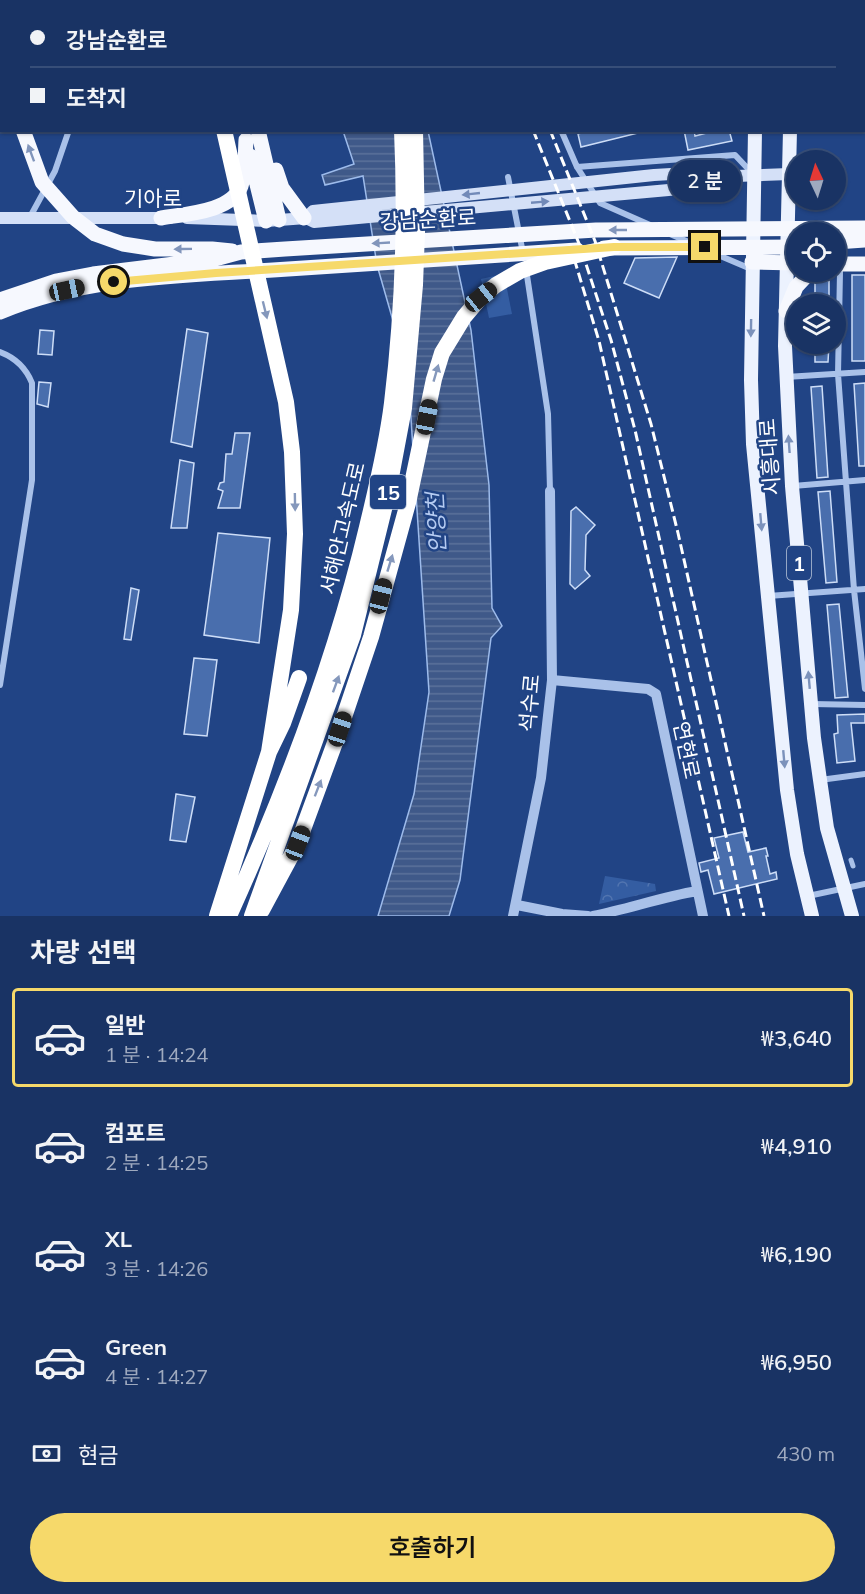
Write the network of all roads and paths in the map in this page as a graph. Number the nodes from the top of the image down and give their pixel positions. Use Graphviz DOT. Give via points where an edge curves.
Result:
graph roads {
  1 [pos="24,132"];
  2 [pos="68,132"];
  3 [pos="224,132"];
  4 [pos="402,132"];
  5 [pos="415,132"];
  6 [pos="562,132"];
  7 [pos="755,132"];
  8 [pos="790,132"];
  9 [pos="252,135"];
  10 [pos="790,150"];
  11 [pos="578,167"];
  12 [pos="786,174"];
  13 [pos="754,175"];
  14 [pos="736,176"];
  15 [pos="508,177"];
  16 [pos="309,217"];
  17 [pos="0,218"];
  18 [pos="30,218"];
  19 [pos="161,218"];
  20 [pos="272,221"];
  21 [pos="865,228"];
  22 [pos="865,240"];
  23 [pos="753,241"];
  24 [pos="846,241"];
  25 [pos="786,243"];
  26 [pos="786,243"];
  27 [pos="614,247"];
  28 [pos="846,247"];
  29 [pos="865,247"];
  30 [pos="241,252"];
  31 [pos="786,263"];
  32 [pos="865,264"];
  33 [pos="752,266"];
  34 [pos="846,267"];
  35 [pos="838,282"];
  36 [pos="0,300"];
  37 [pos="786,311"];
  38 [pos="0,312"];
  39 [pos="0,352"];
  40 [pos="865,372"];
  41 [pos="838,374"];
  42 [pos="785,377"];
  43 [pos="865,480"];
  44 [pos="847,482"];
  45 [pos="792,486"];
  46 [pos="550,491"];
  47 [pos="865,589"];
  48 [pos="855,590"];
  49 [pos="801,594"];
  50 [pos="768,597"];
  51 [pos="299,678"];
  52 [pos="552,680"];
  53 [pos="0,685"];
  54 [pos="865,689"];
  55 [pos="811,704"];
  56 [pos="865,705"];
  57 [pos="269,752"];
  58 [pos="865,774"];
  59 [pos="820,780"];
  60 [pos="273,835"];
  61 [pos="865,884"];
  62 [pos="844,888"];
  63 [pos="697,891"];
  64 [pos="807,896"];
  65 [pos="517,904"];
  66 [pos="217,916"];
  67 [pos="229,916"];
  68 [pos="252,916"];
  69 [pos="259,916"];
  70 [pos="513,916"];
  71 [pos="588,916"];
  72 [pos="593,916"];
  73 [pos="703,916"];
  74 [pos="812,916"];
  75 [pos="852,916"];
  30 -- 1 [label="highway, one-way" via="155,249 95,234 73,217 42,182"];
  2 -- 18 [label="street" via="55,171"];
  3 -- 57 [label="highway, one-way" via="286,402 292,452 295,506 291,610"];
  4 -- 60 [label="highway, 서해안고속도로 / 15" via="403,282 392,405 357,569"];
  60 -- 5 [label="highway, 서해안고속도로 / 15, one-way" via="353,635 388,493 404,408 415,285"];
  6 -- 11 [label="street"];
  7 -- 13 [label="main road, 시흥대로 / 1"];
  8 -- 10 [label="main road, 시흥대로 / 1"];
  9 -- 16 [label="highway" via="282,188"];
  9 -- 19 [label="highway" via="240,189 226,204"];
  9 -- 20 [label="highway"];
  11 -- 13 [label="street" via="735,155"];
  11 -- 33 [label="street" via="600,203"];
  12 -- 13 [label="main road, 기아로"];
  13 -- 14 [label="main road, 기아로"];
  13 -- 23 [label="main road, 시흥대로 / 1"];
  14 -- 16 [label="main road, 기아로, one-way" via="723,171 654,175"];
  16 -- 14 [label="main road, 기아로, one-way" via="656,192 724,185"];
  15 -- 46 [label="street" via="540,354 548,414"];
  16 -- 20 [label="main road, 기아로"];
  17 -- 18 [label="main road, 기아로"];
  18 -- 19 [label="main road, 기아로"];
  19 -- 20 [label="main road, 기아로"];
  21 -- 30 [label="highway, 강남순환로, one-way" via="596,230"];
  22 -- 24 [label="highway"];
  23 -- 25 [label="highway"];
  23 -- 33 [label="main road, 시흥대로 / 1"];
  26 -- 27 [label="highway, 강남순환로"];
  27 -- 38 [label="highway, 강남순환로" via="124,281 52,293"];
  69 -- 27 [label="highway, one-way" via="298,843 371,637 408,503 442,353 464,317 496,285 545,262"];
  28 -- 29 [label="highway"];
  30 -- 36 [label="highway, 강남순환로" via="215,259 93,273"];
  31 -- 33 [label="highway"];
  32 -- 34 [label="highway"];
  33 -- 50 [label="main road, 시흥대로 / 1, one-way" via="753,444"];
  35 -- 41 [label="street"];
  37 -- 42 [label="main road, 시흥대로 / 1"];
  39 -- 53 [label="street" via="21,364 32,383 32,480"];
  40 -- 41 [label="street"];
  41 -- 42 [label="street"];
  41 -- 44 [label="street"];
  45 -- 42 [label="main road, 시흥대로 / 1, one-way"];
  43 -- 44 [label="street"];
  44 -- 45 [label="street"];
  44 -- 48 [label="street"];
  45 -- 49 [label="main road, 시흥대로 / 1"];
  46 -- 52 [label="street, 석수로"];
  47 -- 48 [label="street"];
  48 -- 49 [label="street"];
  48 -- 54 [label="street"];
  49 -- 50 [label="street"];
  55 -- 49 [label="main road, 시흥대로 / 1, one-way"];
  50 -- 64 [label="main road, 시흥대로 / 1, one-way" via="787,790"];
  51 -- 57 [label="highway"];
  52 -- 63 [label="street, 연현로" via="648,689 656,694"];
  52 -- 65 [label="street, 석수로" via="541,778"];
  55 -- 56 [label="street"];
  55 -- 59 [label="main road, 시흥대로 / 1"];
  57 -- 66 [label="highway"];
  58 -- 59 [label="street"];
  59 -- 62 [label="main road, 1" via="827,828"];
  60 -- 67 [label="highway, 서해안고속도로 / 15"];
  60 -- 68 [label="highway, 서해안고속도로 / 15"];
  61 -- 62 [label="street"];
  62 -- 64 [label="street"];
  62 -- 75 [label="main road, 1"];
  63 -- 72 [label="street"];
  63 -- 73 [label="street, 연현로"];
  64 -- 74 [label="main road, 1"];
  65 -- 70 [label="street, 석수로"];
  65 -- 71 [label="street"];
}
